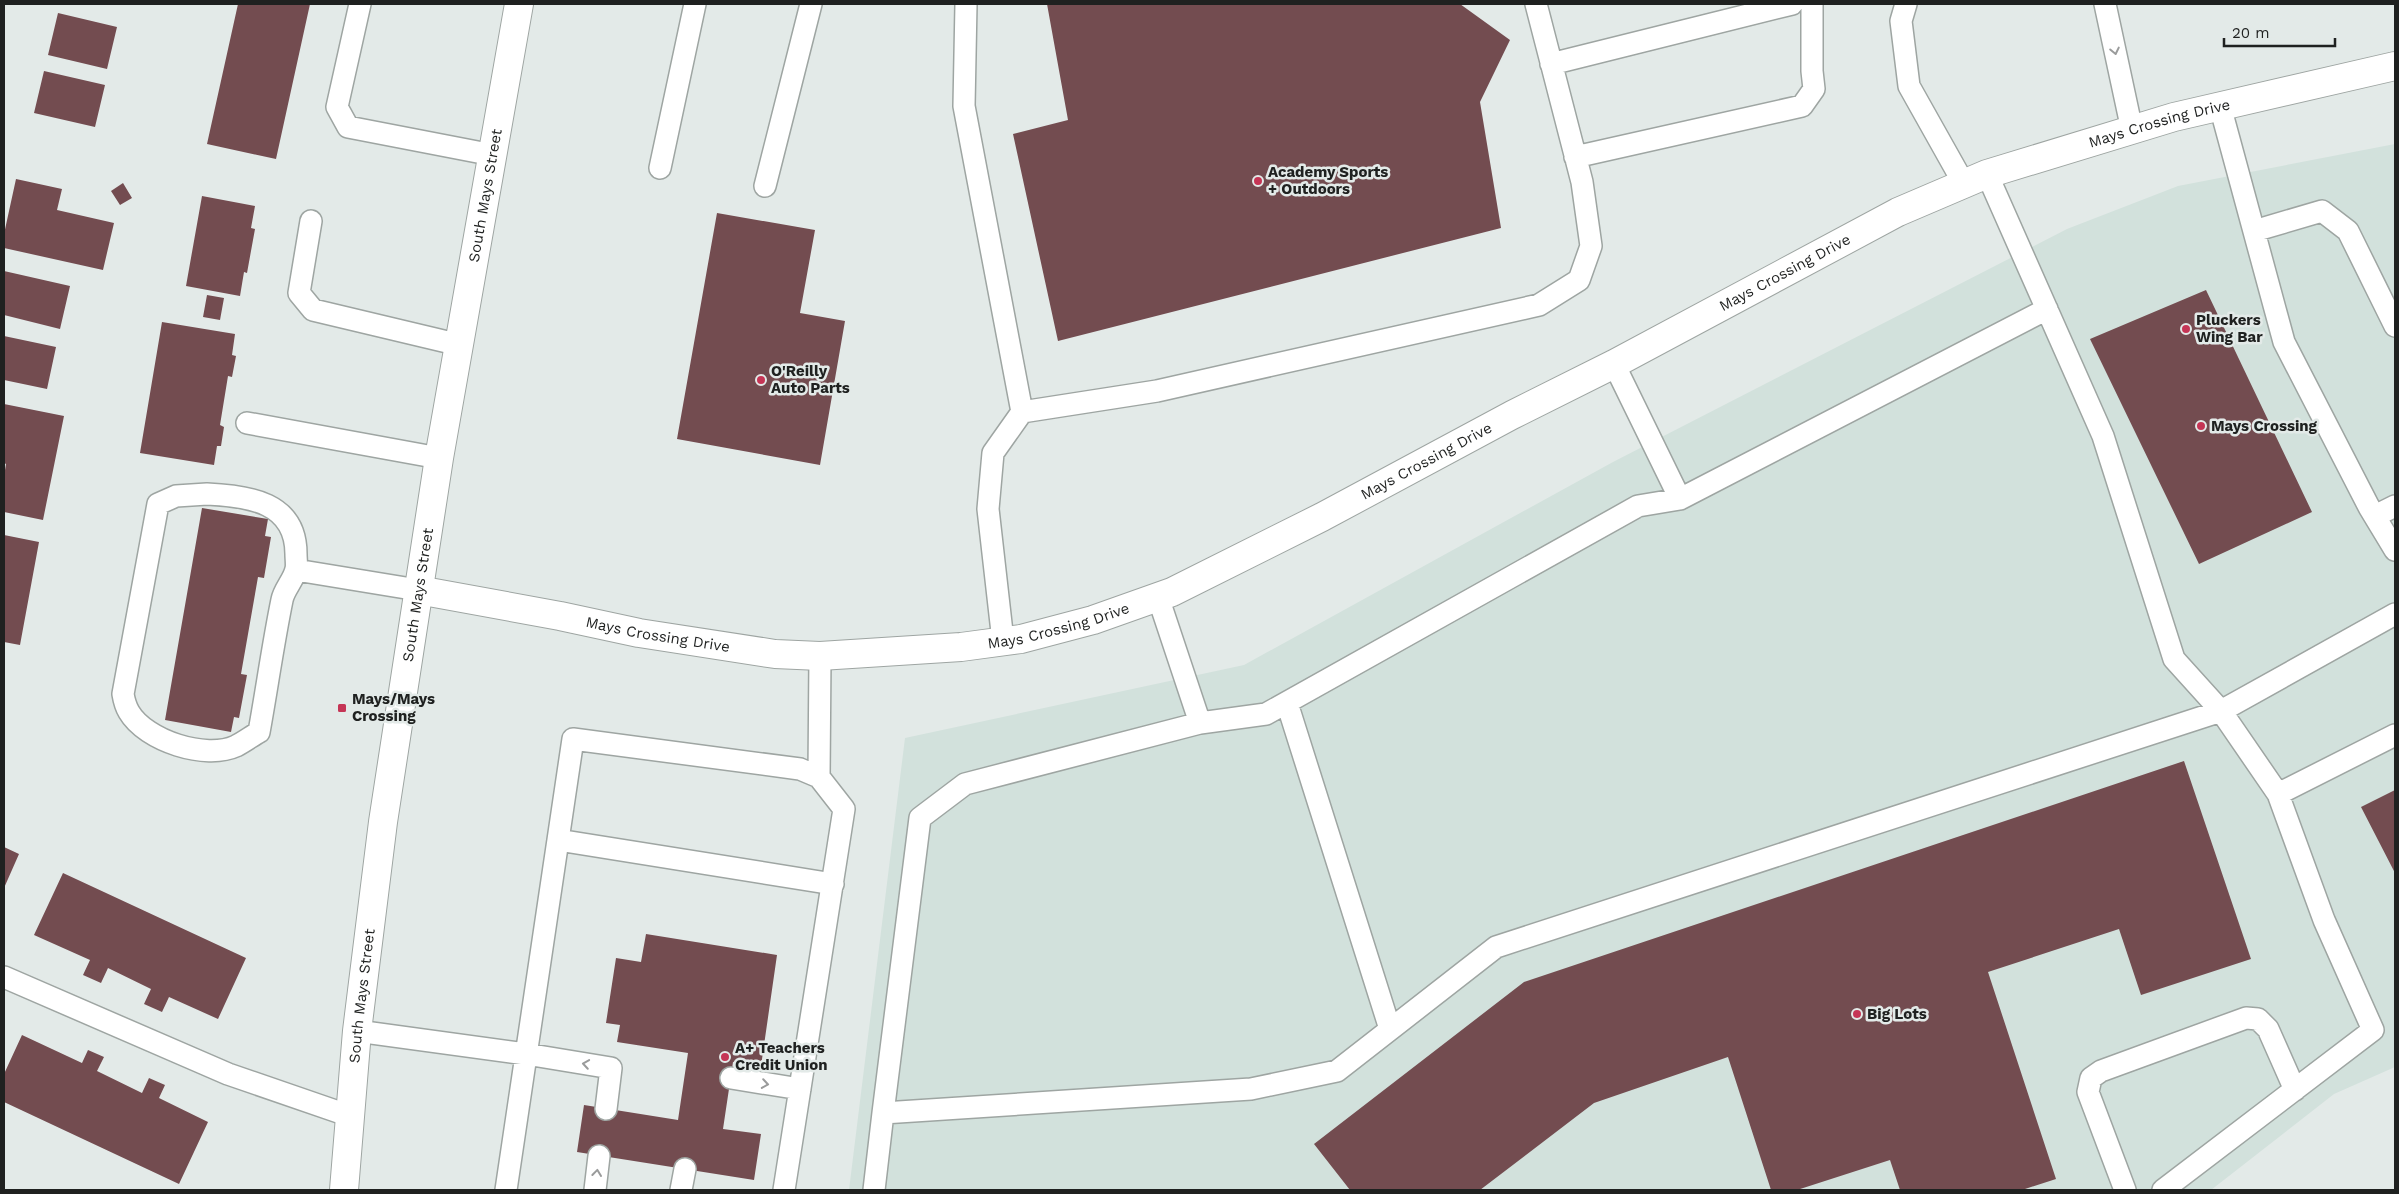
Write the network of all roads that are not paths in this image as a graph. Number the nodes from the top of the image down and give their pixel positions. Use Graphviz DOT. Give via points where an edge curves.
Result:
graph roads {
  1 [pos="360,4"];
  2 [pos="519,4"];
  3 [pos="695,4"];
  4 [pos="811,4"];
  5 [pos="966,4"];
  6 [pos="1536,4"];
  7 [pos="1792,4"];
  8 [pos="1812,4"];
  9 [pos="1906,4"];
  10 [pos="2105,4"];
  11 [pos="1551,64"];
  12 [pos="2395,66"];
  13 [pos="2220,106"];
  14 [pos="2132,130"];
  15 [pos="493,155"];
  16 [pos="1575,157"];
  17 [pos="660,168"];
  18 [pos="1976,179"];
  19 [pos="765,186"];
  20 [pos="311,221"];
  21 [pos="2254,231"];
  22 [pos="2047,309"];
  23 [pos="2395,326"];
  24 [pos="460,345"];
  25 [pos="1614,364"];
  26 [pos="1022,412"];
  27 [pos="247,423"];
  28 [pos="439,458"];
  29 [pos="1680,500"];
  30 [pos="2395,506"];
  31 [pos="2375,516"];
  32 [pos="2395,550"];
  33 [pos="296,570"];
  34 [pos="418,590"];
  35 [pos="1158,597"];
  36 [pos="2395,614"];
  37 [pos="1003,641"];
  38 [pos="820,656"];
  39 [pos="1287,703"];
  40 [pos="2221,711"];
  41 [pos="1200,723"];
  42 [pos="2395,735"];
  43 [pos="819,777"];
  44 [pos="2278,794"];
  45 [pos="558,840"];
  46 [pos="833,884"];
  47 [pos="4,977"];
  48 [pos="1390,1029"];
  49 [pos="357,1031"];
  50 [pos="526,1054"];
  51 [pos="731,1078"];
  52 [pos="800,1089"];
  53 [pos="2295,1090"];
  54 [pos="606,1109"];
  55 [pos="883,1112"];
  56 [pos="350,1116"];
  57 [pos="599,1156"];
  58 [pos="685,1168"];
  59 [pos="344,1190"];
  60 [pos="506,1190"];
  61 [pos="595,1190"];
  62 [pos="681,1190"];
  63 [pos="784,1190"];
  64 [pos="874,1190"];
  65 [pos="2125,1190"];
  66 [pos="2163,1190"];
  1 -- 15 [label="lane" via="336,107 348,127"];
  2 -- 15 [label="street, South Mays Street"];
  3 -- 17 [label="lane"];
  4 -- 19 [label="lane"];
  5 -- 26 [label="lane" via="964,106"];
  6 -- 11 [label="lane"];
  7 -- 11 [label="lane"];
  8 -- 16 [label="lane" via="1814,89 1802,106"];
  9 -- 18 [label="lane" via="1901,22 1909,86"];
  10 -- 14 [label="lane, one-way"];
  11 -- 16 [label="lane"];
  12 -- 13 [label="street, Mays Crossing Drive"];
  13 -- 14 [label="street, Mays Crossing Drive"];
  13 -- 21 [label="lane"];
  14 -- 18 [label="street, Mays Crossing Drive"];
  15 -- 24 [label="street, South Mays Street"];
  16 -- 26 [label="lane" via="1591,246 1579,280 1539,305 1157,391"];
  18 -- 22 [label="lane"];
  18 -- 25 [label="street, Mays Crossing Drive" via="1898,212"];
  20 -- 24 [label="lane" via="299,293 313,310"];
  21 -- 23 [label="lane" via="2322,211 2348,230"];
  21 -- 31 [label="lane" via="2284,342"];
  22 -- 29 [label="lane"];
  22 -- 40 [label="lane" via="2103,436 2174,659"];
  24 -- 28 [label="street, South Mays Street"];
  25 -- 29 [label="lane"];
  25 -- 35 [label="street, Mays Crossing Drive" via="1322,517"];
  26 -- 37 [label="lane" via="993,453 988,509"];
  27 -- 28 [label="lane"];
  28 -- 34 [label="street, South Mays Street"];
  29 -- 39 [label="lane" via="1638,506"];
  30 -- 31 [label="lane"];
  31 -- 32 [label="lane"];
  33 -- 33 [label="lane" via="296,544 291,524 274,509 255,500 216,494 176,496 158,504 122,694 129,713 144,728 189,749 212,751 235,747 259,732 282,597"];
  33 -- 34 [label="lane"];
  34 -- 38 [label="street, Mays Crossing Drive" via="639,634 776,654"];
  34 -- 49 [label="street, South Mays Street" via="382,822"];
  35 -- 37 [label="street, Mays Crossing Drive" via="1093,620"];
  35 -- 41 [label="lane"];
  36 -- 40 [label="lane"];
  37 -- 38 [label="street, Mays Crossing Drive" via="961,647"];
  38 -- 43 [label="lane"];
  39 -- 41 [label="lane" via="1266,714"];
  39 -- 48 [label="lane"];
  40 -- 44 [label="lane"];
  40 -- 48 [label="lane" via="1496,947"];
  41 -- 55 [label="lane" via="965,784 920,818"];
  42 -- 44 [label="lane"];
  43 -- 45 [label="lane" via="800,769 573,739"];
  43 -- 46 [label="lane" via="844,809"];
  44 -- 53 [label="lane" via="2324,920 2373,1030"];
  45 -- 46 [label="lane"];
  45 -- 50 [label="lane"];
  46 -- 52 [label="lane"];
  47 -- 56 [label="lane" via="228,1074"];
  48 -- 55 [label="lane" via="1337,1071 1251,1089"];
  49 -- 50 [label="lane"];
  49 -- 56 [label="street, South Mays Street"];
  54 -- 50 [label="lane, one-way" via="611,1068"];
  50 -- 60 [label="lane"];
  51 -- 52 [label="lane, one-way"];
  52 -- 63 [label="lane"];
  53 -- 65 [label="lane" via="2268,1029 2258,1019 2246,1018 2101,1071 2091,1078 2088,1092"];
  53 -- 66 [label="lane"];
  55 -- 64 [label="lane"];
  56 -- 59 [label="street, South Mays Street"];
  61 -- 57 [label="lane, one-way"];
  58 -- 62 [label="lane"];
}
